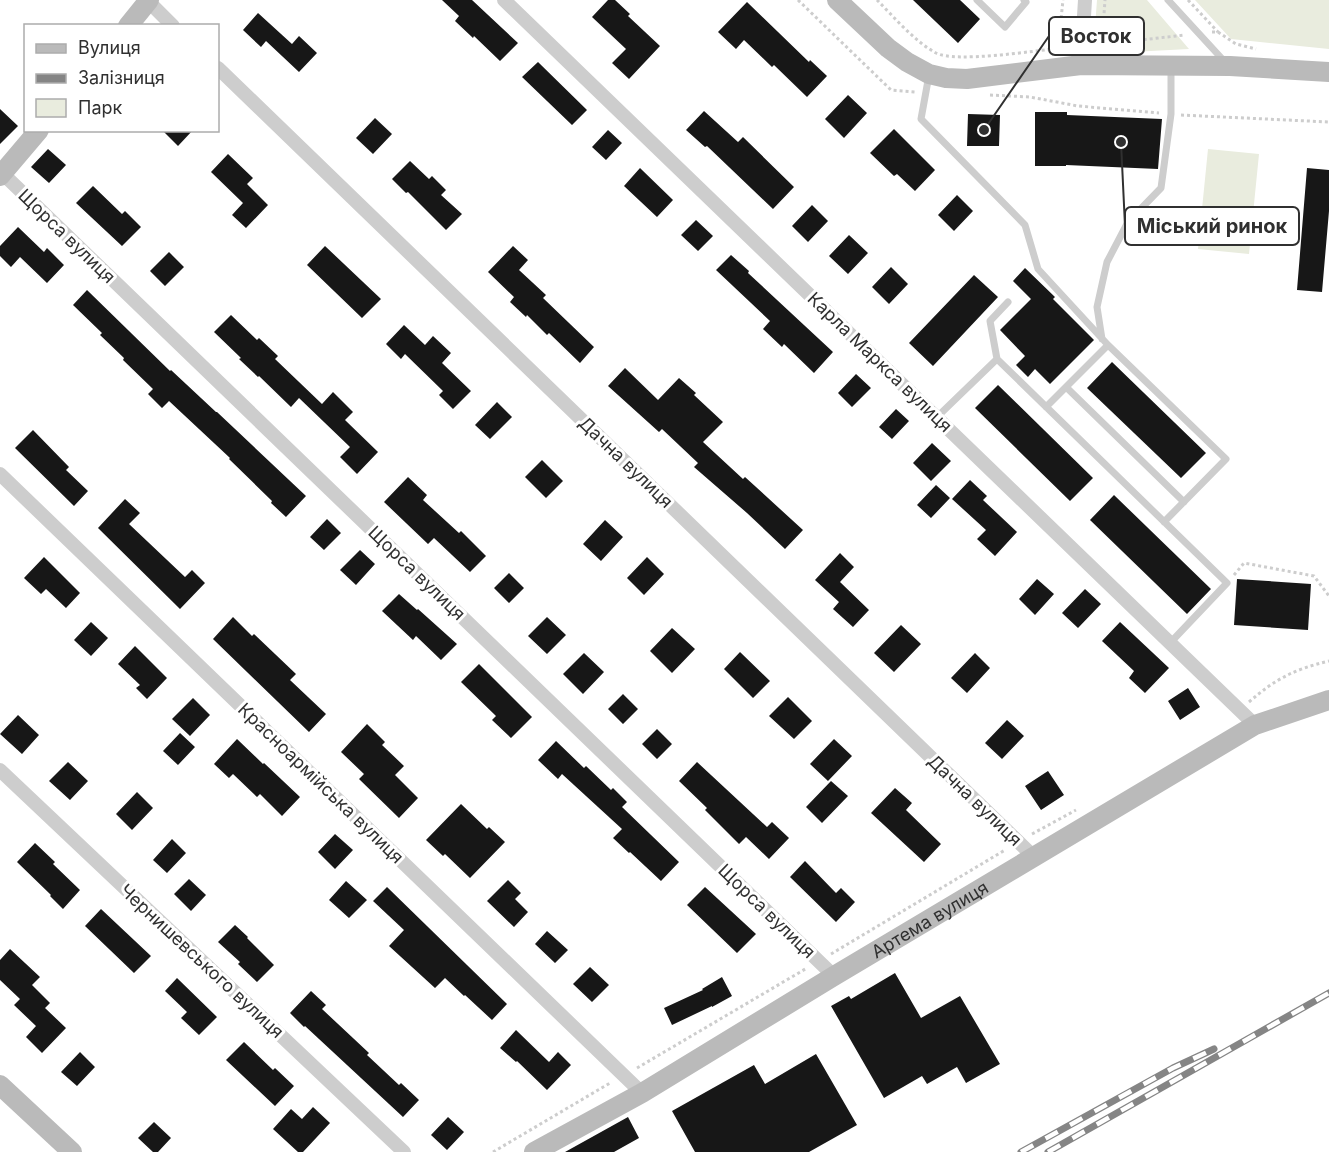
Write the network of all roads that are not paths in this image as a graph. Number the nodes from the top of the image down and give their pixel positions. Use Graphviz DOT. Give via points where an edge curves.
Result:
graph roads {
  1 [pos="148,0"];
  2 [pos="504,0"];
  3 [pos="837,0"];
  4 [pos="977,0"];
  5 [pos="1024,0"];
  6 [pos="1084,0"];
  7 [pos="1168,0"];
  8 [pos="130,24"];
  9 [pos="171,24"];
  10 [pos="1081,65"];
  11 [pos="1171,66"];
  12 [pos="1230,66"];
  13 [pos="219,69"];
  14 [pos="1329,72"];
  15 [pos="927,84"];
  16 [pos="37,132"];
  17 [pos="1,174"];
  18 [pos="1008,302"];
  19 [pos="1105,342"];
  20 [pos="997,359"];
  21 [pos="1066,387"];
  22 [pos="1046,407"];
  23 [pos="937,417"];
  24 [pos="0,474"];
  25 [pos="1184,502"];
  26 [pos="1164,522"];
  27 [pos="1170,643"];
  28 [pos="1329,700"];
  29 [pos="1255,725"];
  30 [pos="0,770"];
  31 [pos="1034,857"];
  32 [pos="834,976"];
  33 [pos="0,1085"];
  34 [pos="642,1093"];
  35 [pos="72,1152"];
  36 [pos="404,1152"];
  37 [pos="534,1152"];
  1 -- 8 [label="main road"];
  1 -- 9 [label="street"];
  2 -- 23 [label="street, Карла Маркса вулиця"];
  3 -- 15 [label="main road"];
  4 -- 5 [label="lane" via="1005,27 1026,3"];
  6 -- 10 [label="street"];
  7 -- 12 [label="lane"];
  10 -- 11 [label="main road"];
  10 -- 15 [label="main road" via="968,79 946,78"];
  11 -- 12 [label="main road"];
  11 -- 19 [label="lane" via="1171,114 1161,188 1128,222 1107,262 1096,307"];
  12 -- 14 [label="main road"];
  13 -- 31 [label="street, Дачна вулиця"];
  15 -- 19 [label="lane" via="921,119 1025,225 1038,269"];
  16 -- 17 [label="main road"];
  17 -- 32 [label="street, Щорса вулиця"];
  18 -- 20 [label="lane" via="990,321"];
  19 -- 21 [label="lane"];
  19 -- 25 [label="lane" via="1226,459"];
  20 -- 22 [label="lane"];
  20 -- 23 [label="lane"];
  21 -- 22 [label="lane"];
  21 -- 25 [label="lane"];
  22 -- 26 [label="lane"];
  23 -- 27 [label="street, Карла Маркса вулиця"];
  24 -- 34 [label="street, Красноармійська вулиця"];
  25 -- 26 [label="lane"];
  26 -- 27 [label="lane" via="1227,583"];
  27 -- 29 [label="street, Карла Маркса вулиця"];
  28 -- 29 [label="main road, Артема вулиця"];
  29 -- 31 [label="main road, Артема вулиця"];
  30 -- 36 [label="street, Чернишевського вулиця"];
  31 -- 32 [label="main road, Артема вулиця"];
  32 -- 34 [label="main road, Артема вулиця"];
  33 -- 35 [label="main road"];
  34 -- 37 [label="main road, Артема вулиця"];
}
